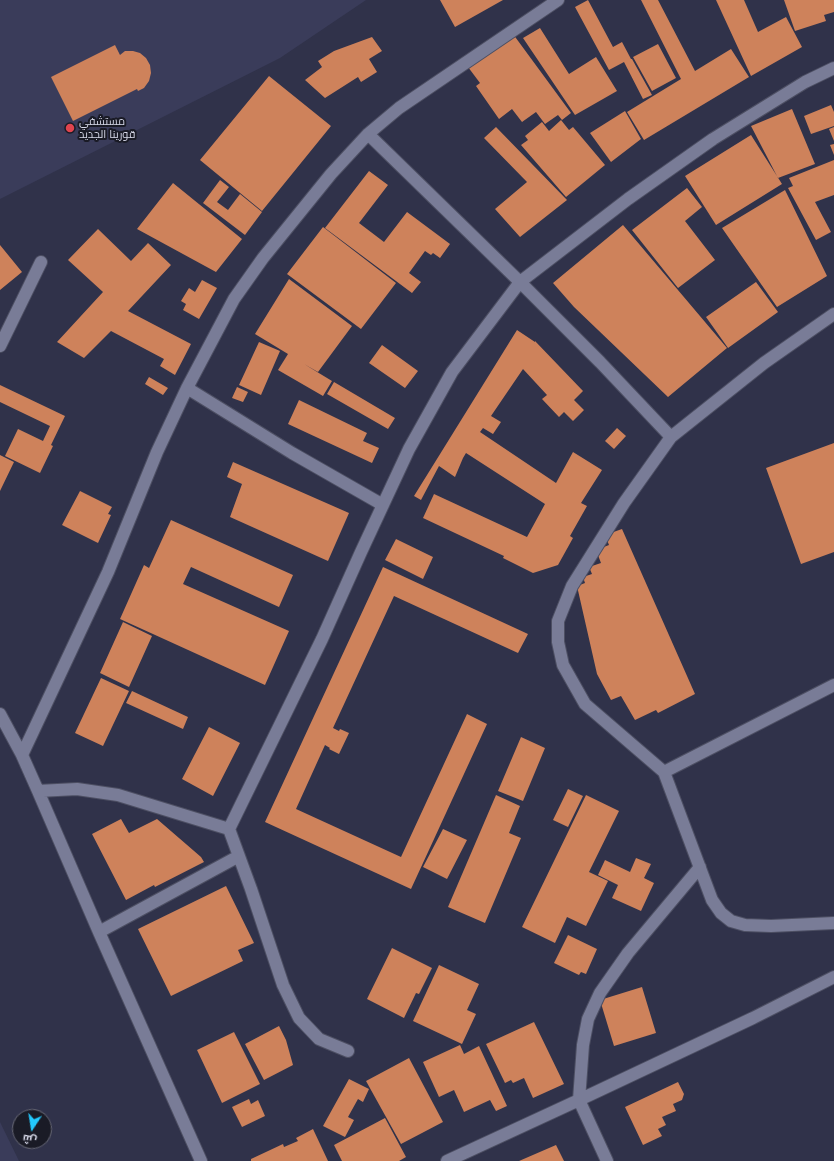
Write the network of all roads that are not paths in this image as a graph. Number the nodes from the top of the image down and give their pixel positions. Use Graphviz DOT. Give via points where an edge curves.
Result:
graph roads {
  1 [pos="558,0"];
  2 [pos="834,68"];
  3 [pos="368,134"];
  4 [pos="41,262"];
  5 [pos="520,282"];
  6 [pos="834,314"];
  7 [pos="0,346"];
  8 [pos="187,388"];
  9 [pos="671,437"];
  10 [pos="383,505"];
  11 [pos="834,685"];
  12 [pos="0,714"];
  13 [pos="22,755"];
  14 [pos="664,772"];
  15 [pos="38,791"];
  16 [pos="229,830"];
  17 [pos="239,856"];
  18 [pos="700,867"];
  19 [pos="834,923"];
  20 [pos="99,932"];
  21 [pos="834,977"];
  22 [pos="348,1051"];
  23 [pos="579,1100"];
  24 [pos="201,1161"];
  25 [pos="447,1161"];
  26 [pos="607,1161"];
  1 -- 3 [label="street" via="399,108"];
  2 -- 5 [label="street" via="805,82 713,139 628,199"];
  3 -- 5 [label="street"];
  3 -- 8 [label="street" via="331,174 263,258 234,299"];
  4 -- 7 [label="street"];
  5 -- 9 [label="street"];
  5 -- 10 [label="street" via="452,372 409,449"];
  6 -- 9 [label="street" via="764,363"];
  8 -- 10 [label="street"];
  8 -- 13 [label="street" via="157,452 108,572"];
  9 -- 14 [label="street" via="624,503 572,586 558,621 558,642 563,665 585,704"];
  10 -- 16 [label="street" via="322,639"];
  11 -- 14 [label="street"];
  12 -- 13 [label="street"];
  13 -- 15 [label="street"];
  14 -- 18 [label="street"];
  15 -- 16 [label="street" via="77,789 118,796"];
  15 -- 20 [label="street"];
  16 -- 17 [label="street"];
  17 -- 20 [label="street"];
  17 -- 22 [label="street" via="282,985 299,1018 319,1039"];
  18 -- 19 [label="street" via="712,900 721,913 731,921 745,925 771,926"];
  18 -- 23 [label="street" via="628,952 600,993 588,1019 583,1045"];
  20 -- 24 [label="street"];
  21 -- 23 [label="street"];
  23 -- 25 [label="street"];
  23 -- 26 [label="street"];
}
